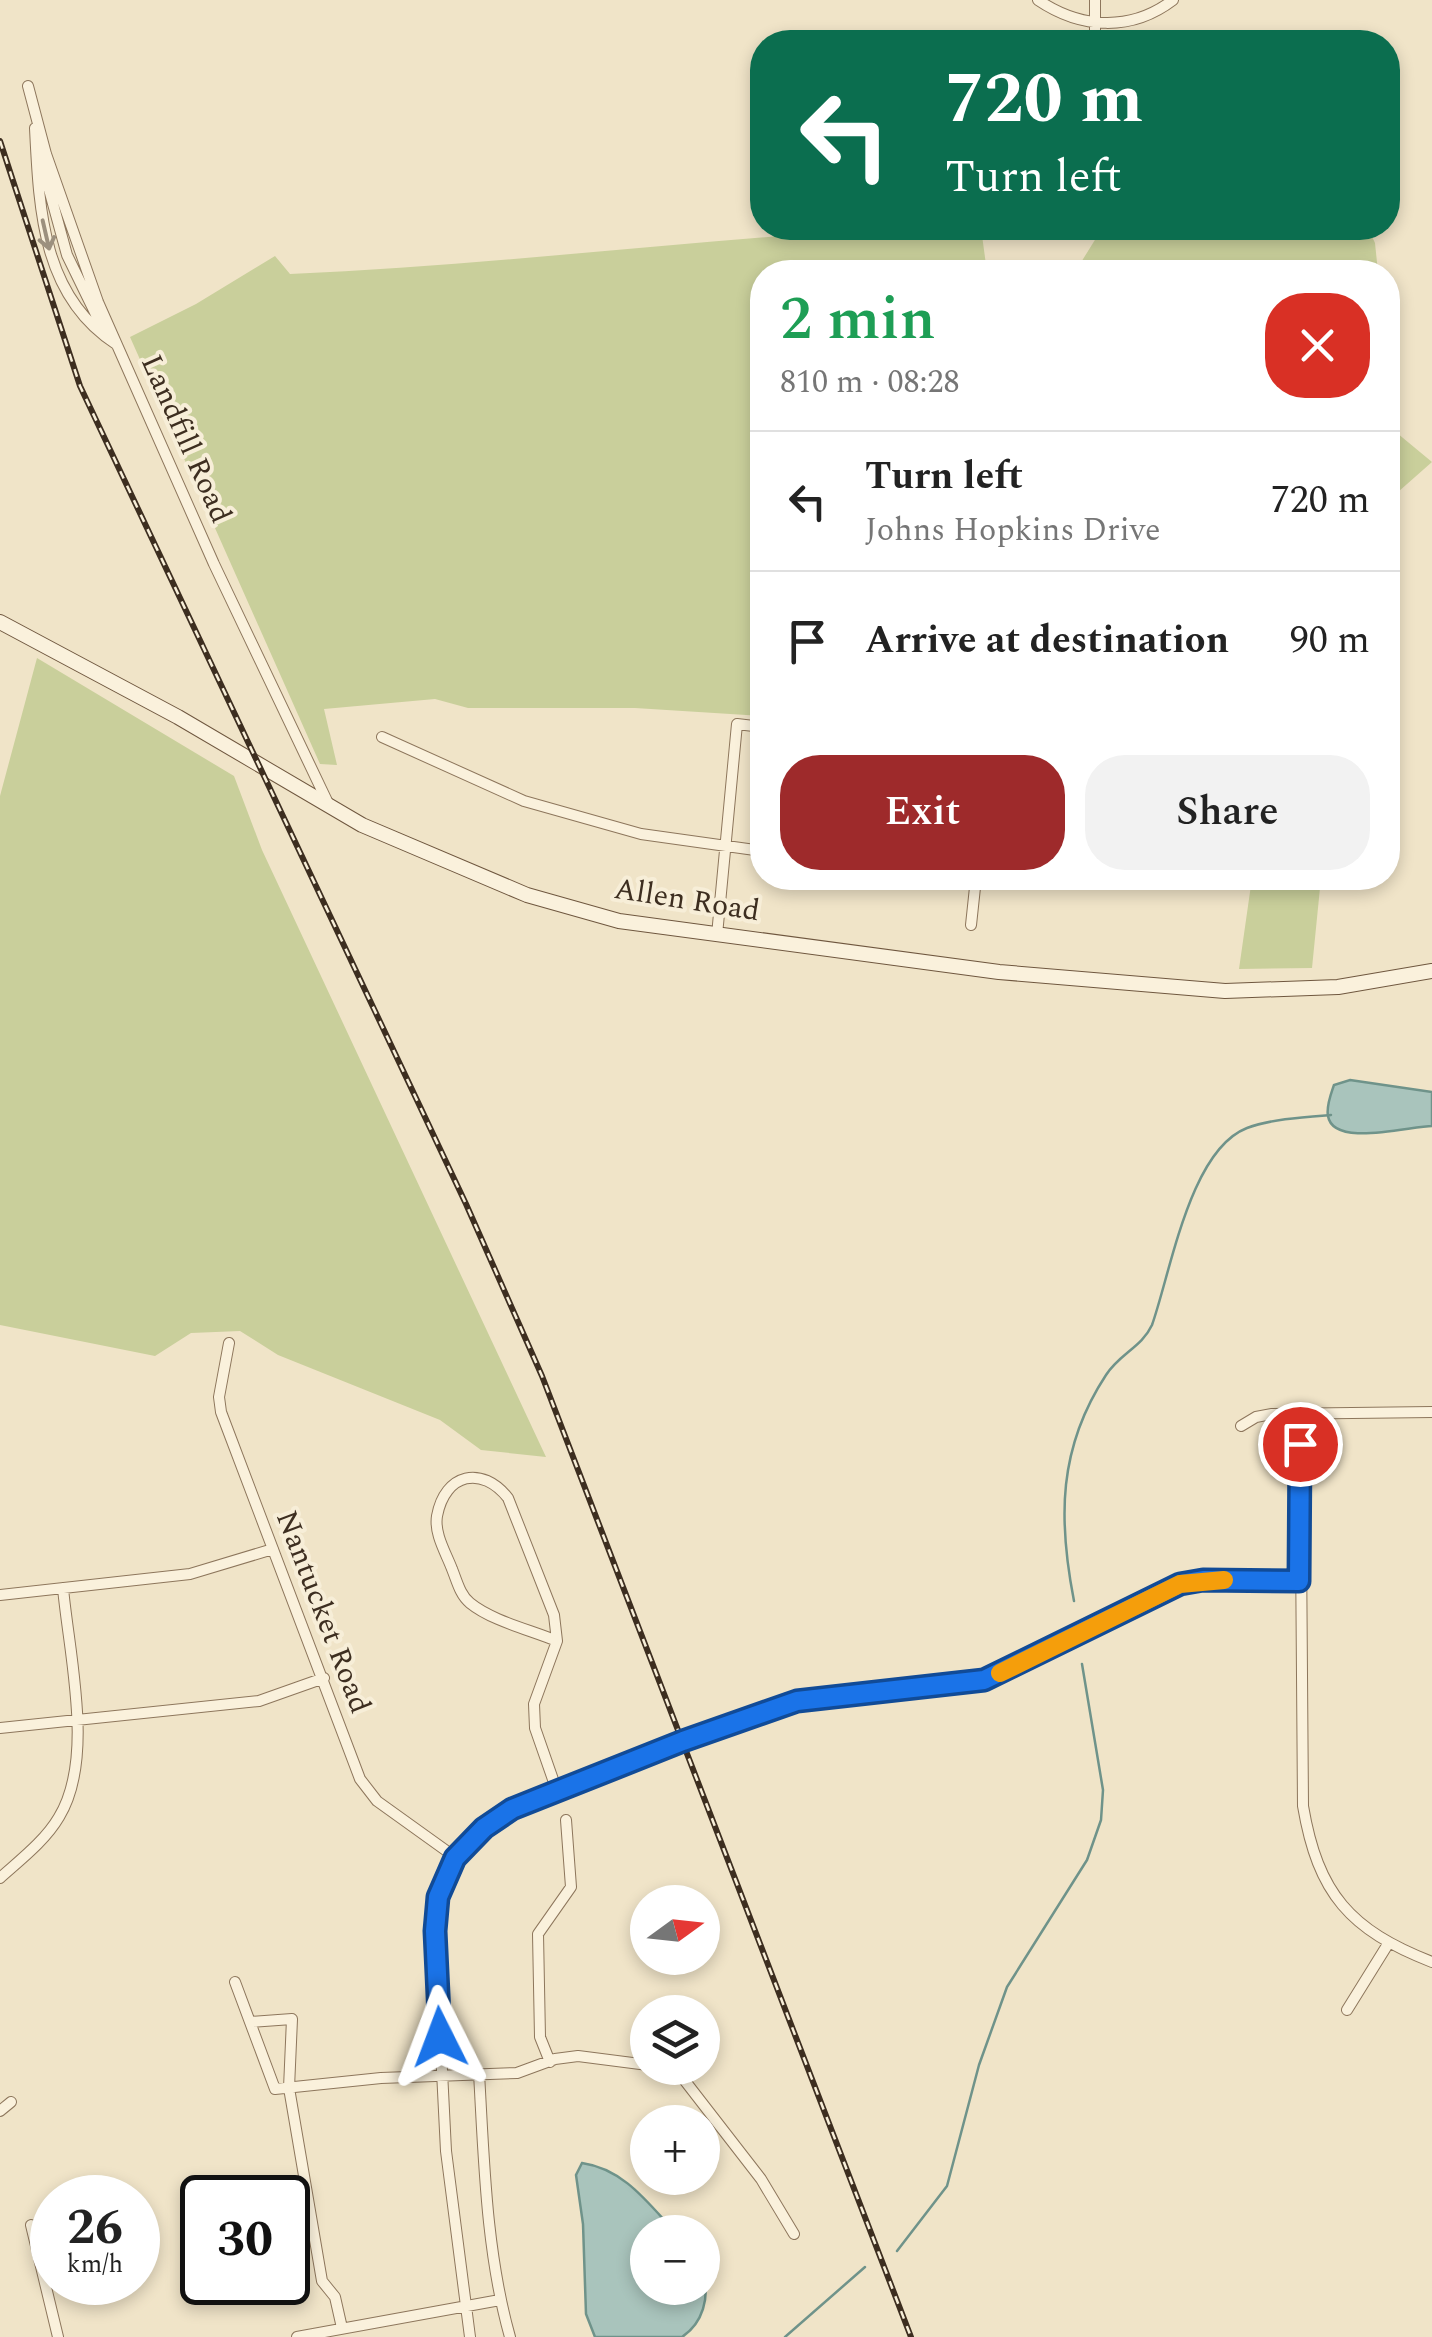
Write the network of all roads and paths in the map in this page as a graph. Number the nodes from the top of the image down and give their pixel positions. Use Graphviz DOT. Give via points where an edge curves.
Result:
graph roads {
  1 [pos="1038,0"];
  2 [pos="1095,0"];
  3 [pos="1174,0"];
  4 [pos="1092,24"];
  5 [pos="1093,30"];
  6 [pos="28,86"];
  7 [pos="34,104"];
  8 [pos="36,139"];
  9 [pos="113,342"];
  10 [pos="0,622"];
  11 [pos="750,726"];
  12 [pos="382,737"];
  13 [pos="328,802"];
  14 [pos="725,846"];
  15 [pos="750,849"];
  16 [pos="974,890"];
  17 [pos="970,925"];
  18 [pos="717,935"];
  19 [pos="1432,971"];
  20 [pos="229,1343"];
  21 [pos="1432,1412"];
  22 [pos="1300,1414"];
  23 [pos="1241,1426"];
  24 [pos="273,1549"];
  25 [pos="1299,1581"];
  26 [pos="62,1588"];
  27 [pos="0,1595"];
  28 [pos="557,1641"];
  29 [pos="324,1678"];
  30 [pos="76,1720"];
  31 [pos="0,1728"];
  32 [pos="557,1791"];
  33 [pos="566,1820"];
  34 [pos="455,1858"];
  35 [pos="0,1878"];
  36 [pos="1388,1944"];
  37 [pos="1432,1962"];
  38 [pos="235,1982"];
  39 [pos="1347,2010"];
  40 [pos="250,2022"];
  41 [pos="550,2062"];
  42 [pos="630,2063"];
  43 [pos="479,2072"];
  44 [pos="443,2074"];
  45 [pos="688,2085"];
  46 [pos="289,2088"];
  47 [pos="11,2102"];
  48 [pos="0,2111"];
  49 [pos="794,2234"];
  50 [pos="500,2300"];
  51 [pos="463,2304"];
  52 [pos="50,2305"];
  53 [pos="342,2328"];
  54 [pos="58,2337"];
  55 [pos="297,2337"];
  56 [pos="470,2337"];
  57 [pos="510,2337"];
  1 -- 4 [label="street"];
  2 -- 4 [label="street"];
  3 -- 4 [label="street" via="1130,21"];
  4 -- 5 [label="street"];
  6 -- 7 [label="street, Landfill Road"];
  7 -- 8 [label="street"];
  7 -- 9 [label="street, Landfill Road"];
  8 -- 9 [label="street" via="67,254"];
  8 -- 9 [label="street, one-way" via="44,239 87,325"];
  9 -- 13 [label="street, Landfill Road"];
  10 -- 13 [label="main road, Allen Road"];
  11 -- 14 [label="street" via="737,724"];
  12 -- 14 [label="street" via="524,801 641,834"];
  13 -- 18 [label="main road, Allen Road" via="419,852 527,895 619,921"];
  14 -- 15 [label="street"];
  14 -- 18 [label="street"];
  16 -- 17 [label="street"];
  18 -- 19 [label="main road, Allen Road" via="999,972 1225,992 1338,987"];
  20 -- 24 [label="street, Nantucket Road" via="222,1412"];
  21 -- 22 [label="street"];
  22 -- 23 [label="street" via="1256,1416"];
  22 -- 25 [label="street"];
  24 -- 26 [label="street" via="190,1574"];
  24 -- 29 [label="street, Nantucket Road"];
  25 -- 32 [label="street" via="1180,1584 984,1680 797,1701"];
  25 -- 36 [label="street" via="1302,1806 1309,1844 1343,1905"];
  26 -- 27 [label="street"];
  26 -- 30 [label="street"];
  28 -- 28 [label="street" via="554,1615 508,1498 497,1484 472,1474 459,1479 437,1516 462,1595 473,1606"];
  28 -- 32 [label="street" via="534,1704 535,1728"];
  29 -- 30 [label="street" via="258,1701"];
  29 -- 34 [label="street, Nantucket Road" via="360,1779 378,1801"];
  30 -- 31 [label="street"];
  30 -- 35 [label="street" via="77,1769 58,1819"];
  32 -- 34 [label="street" via="512,1809"];
  33 -- 41 [label="street" via="570,1887 538,1934 540,2036"];
  34 -- 44 [label="street" via="438,1897 435,1931"];
  36 -- 37 [label="street"];
  36 -- 39 [label="street"];
  38 -- 40 [label="street"];
  40 -- 46 [label="street" via="275,2090"];
  40 -- 46 [label="street" via="292,2019"];
  41 -- 42 [label="street" via="578,2056"];
  41 -- 43 [label="street" via="517,2073"];
  43 -- 44 [label="street"];
  43 -- 50 [label="street"];
  44 -- 46 [label="street"];
  44 -- 51 [label="street"];
  45 -- 49 [label="street" via="761,2178"];
  46 -- 53 [label="street" via="322,2282 335,2297"];
  47 -- 48 [label="street"];
  50 -- 51 [label="street"];
  50 -- 57 [label="street"];
  51 -- 53 [label="street"];
  51 -- 56 [label="street"];
  52 -- 54 [label="street"];
  53 -- 55 [label="street"];
}
